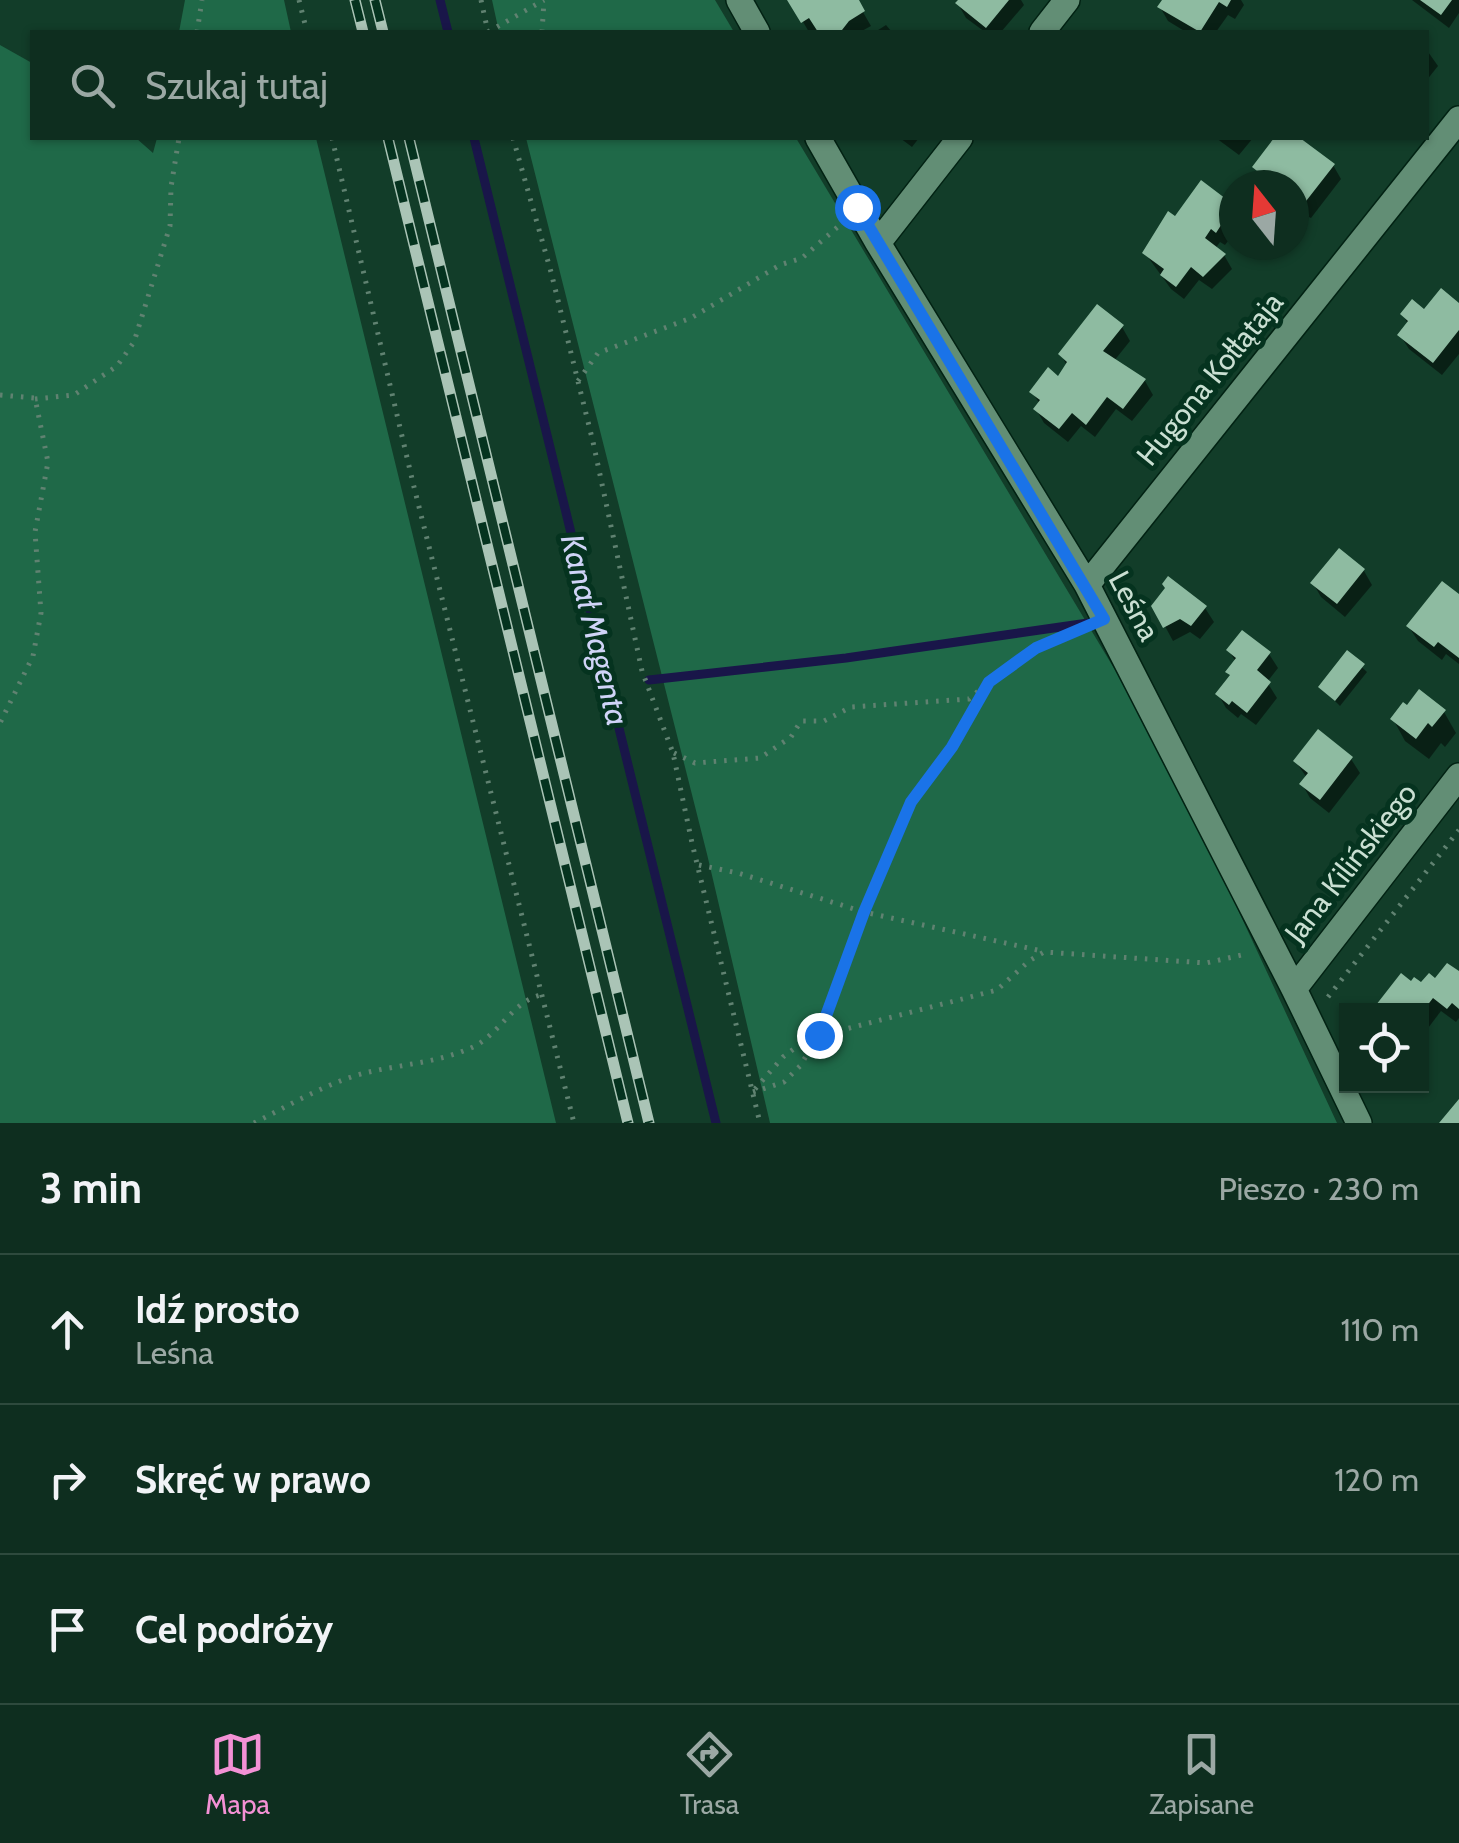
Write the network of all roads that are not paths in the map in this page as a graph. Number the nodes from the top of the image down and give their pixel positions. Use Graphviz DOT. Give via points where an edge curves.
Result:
graph roads {
  1 [pos="739,0"];
  2 [pos="1067,0"];
  3 [pos="757,30"];
  4 [pos="1044,30"];
  5 [pos="1459,119"];
  6 [pos="819,140"];
  7 [pos="958,140"];
  8 [pos="878,244"];
  9 [pos="1087,585"];
  10 [pos="1459,776"];
  11 [pos="1294,989"];
  12 [pos="1359,1123"];
  1 -- 3 [label="street"];
  2 -- 4 [label="street"];
  5 -- 9 [label="street, Hugona Kołłątaja"];
  6 -- 8 [label="street, Leśna"];
  7 -- 8 [label="street"];
  8 -- 9 [label="street, Leśna"];
  9 -- 11 [label="street, Leśna"];
  10 -- 11 [label="street, Jana Kilińskiego"];
  11 -- 12 [label="street, Leśna"];
}
